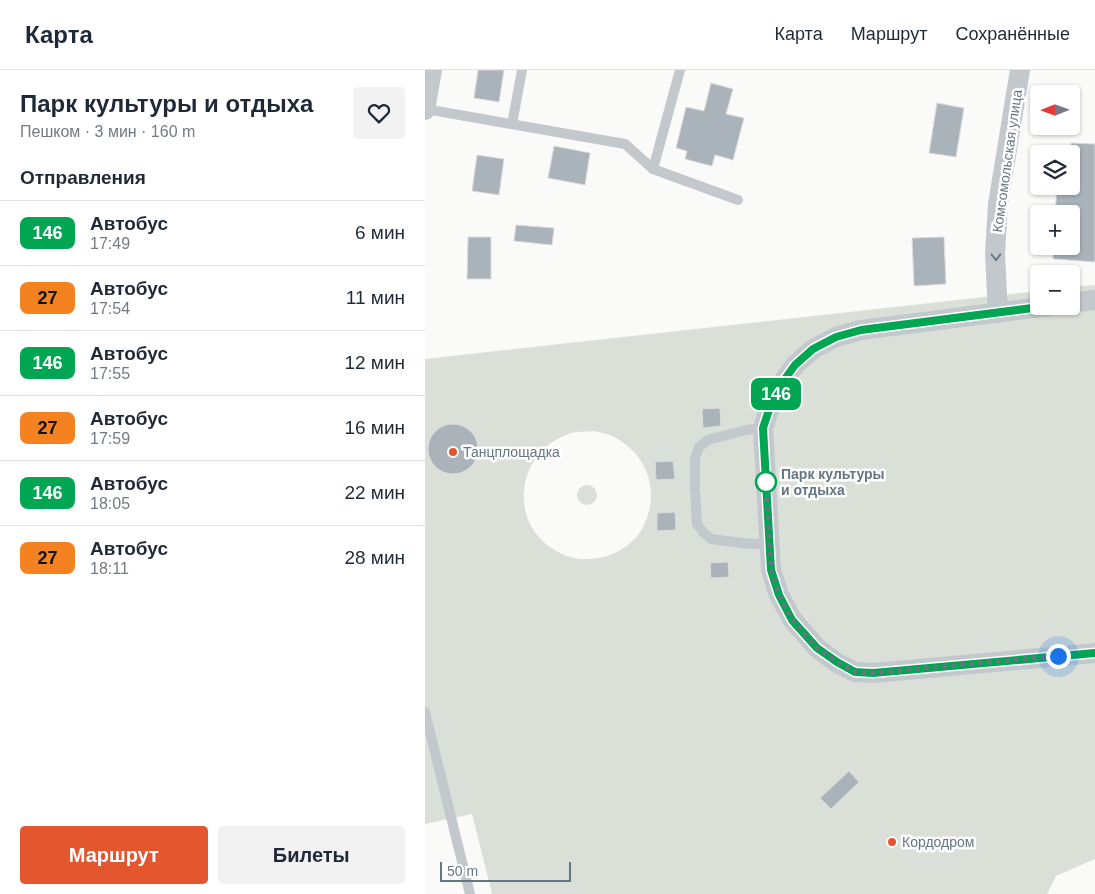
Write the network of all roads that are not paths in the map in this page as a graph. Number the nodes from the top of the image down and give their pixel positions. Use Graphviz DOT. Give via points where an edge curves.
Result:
graph roads {
  1 [pos="432,70"];
  2 [pos="522,70"];
  3 [pos="681,70"];
  4 [pos="1020,70"];
  5 [pos="425,110"];
  6 [pos="512,124"];
  7 [pos="653,169"];
  8 [pos="738,200"];
  9 [pos="1095,300"];
  10 [pos="1080,302"];
  11 [pos="1030,309"];
  12 [pos="998,313"];
  13 [pos="763,428"];
  14 [pos="769,543"];
  15 [pos="1095,653"];
  16 [pos="425,712"];
  17 [pos="470,894"];
  1 -- 5 [label="street"];
  2 -- 6 [label="lane"];
  3 -- 7 [label="lane"];
  4 -- 12 [label="street, Комсомольская улица, one-way" via="998,204 995,254"];
  5 -- 6 [label="lane"];
  6 -- 7 [label="lane" via="625,144"];
  7 -- 8 [label="lane"];
  9 -- 10 [label="street"];
  11 -- 12 [label="street"];
  12 -- 13 [label="street" via="861,330 836,337 813,349 795,365 771,404"];
  13 -- 14 [label="street"];
  13 -- 14 [label="lane" via="709,440 699,447 695,458 695,490 697,524 711,539"];
  14 -- 15 [label="street" via="771,570 792,620 817,648 855,672"];
  16 -- 17 [label="lane"];
}
